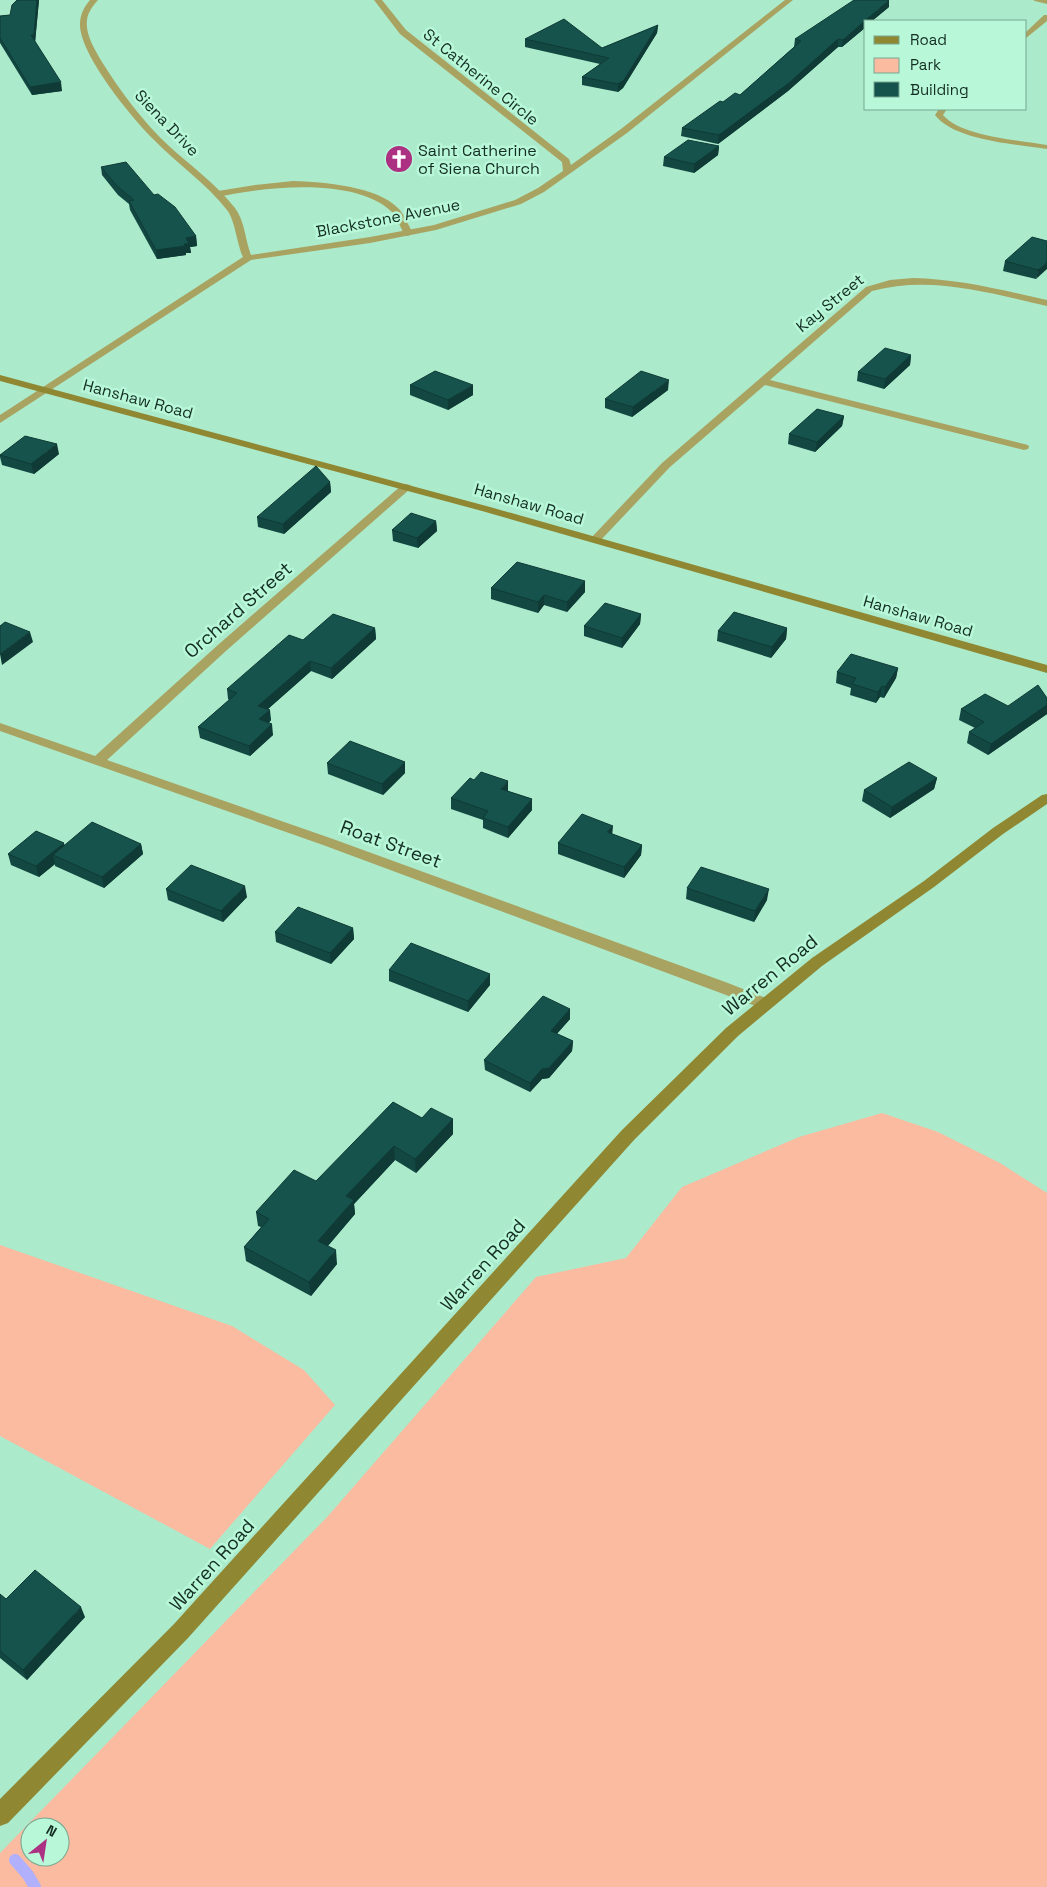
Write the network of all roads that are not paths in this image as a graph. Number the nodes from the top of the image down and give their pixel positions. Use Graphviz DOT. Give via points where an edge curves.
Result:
graph roads {
  1 [pos="94,0"];
  2 [pos="378,0"];
  3 [pos="789,0"];
  4 [pos="1037,0"];
  5 [pos="1047,2"];
  6 [pos="1047,17"];
  7 [pos="1027,35"];
  8 [pos="942,110"];
  9 [pos="1047,148"];
  10 [pos="567,171"];
  11 [pos="218,194"];
  12 [pos="408,233"];
  13 [pos="248,258"];
  14 [pos="1047,304"];
  15 [pos="0,378"];
  16 [pos="762,381"];
  17 [pos="44,390"];
  18 [pos="0,420"];
  19 [pos="1024,447"];
  20 [pos="406,487"];
  21 [pos="595,540"];
  22 [pos="1047,669"];
  23 [pos="0,727"];
  24 [pos="96,762"];
  25 [pos="1047,798"];
  26 [pos="766,1004"];
  27 [pos="0,1815"];
  1 -- 11 [label="street, Siena Drive" via="84,16 84,31 120,95 156,138"];
  2 -- 10 [label="street, St Catherine Circle" via="403,32 566,161"];
  3 -- 10 [label="street, Blackstone Avenue" via="596,153"];
  4 -- 5 [label="street"];
  6 -- 7 [label="street"];
  8 -- 9 [label="street" via="940,118 956,129"];
  10 -- 12 [label="street, Blackstone Avenue" via="518,202 461,221"];
  11 -- 12 [label="street" via="286,184 352,190 378,199 396,211"];
  11 -- 13 [label="street, Siena Drive" via="238,220"];
  12 -- 13 [label="street, Blackstone Avenue"];
  13 -- 17 [label="street, Blackstone Avenue"];
  14 -- 16 [label="street, Kay Street" via="935,281 906,280 880,285 861,295"];
  15 -- 17 [label="street, Hanshaw Road"];
  16 -- 19 [label="street"];
  16 -- 21 [label="street, Kay Street" via="666,465"];
  17 -- 18 [label="street, Blackstone Avenue"];
  17 -- 20 [label="street, Hanshaw Road"];
  20 -- 21 [label="street, Hanshaw Road"];
  20 -- 24 [label="street, Orchard Street"];
  21 -- 22 [label="street, Hanshaw Road"];
  23 -- 24 [label="street, Roat Street"];
  24 -- 26 [label="street, Roat Street" via="328,842"];
  25 -- 26 [label="street, Warren Road" via="817,962"];
  26 -- 27 [label="street, Warren Road" via="732,1032 628,1136 182,1631"];
}
